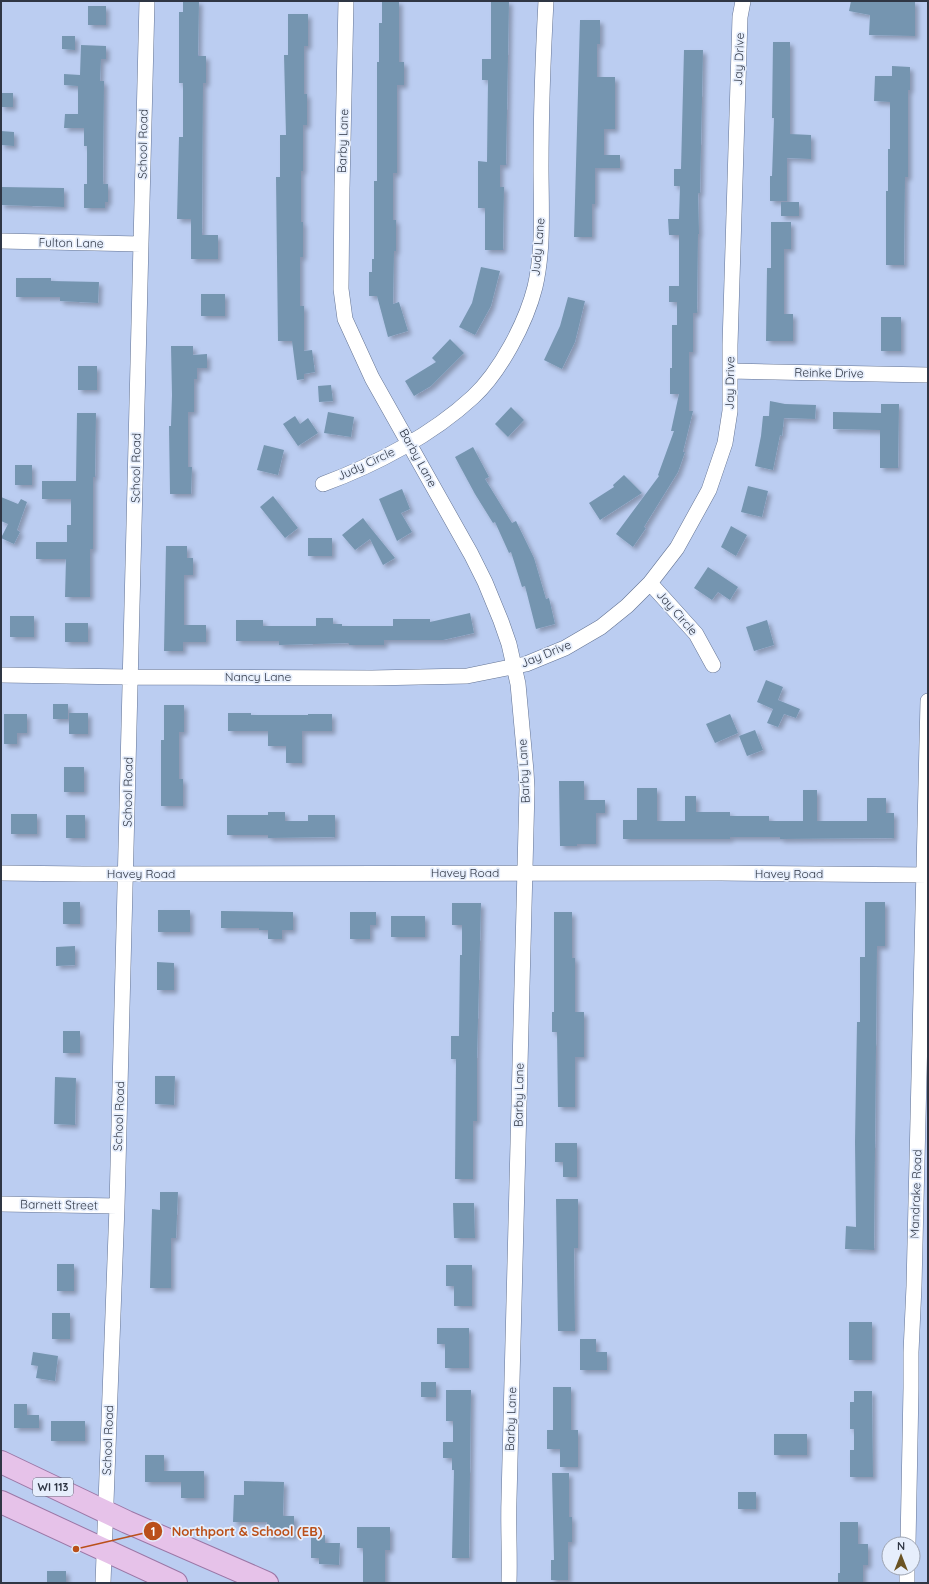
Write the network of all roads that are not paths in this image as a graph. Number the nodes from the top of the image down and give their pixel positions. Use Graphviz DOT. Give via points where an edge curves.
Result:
graph roads {
  1 [pos="147,1"];
  2 [pos="346,1"];
  3 [pos="546,1"];
  4 [pos="743,1"];
  5 [pos="1,241"];
  6 [pos="141,244"];
  7 [pos="730,371"];
  8 [pos="928,375"];
  9 [pos="409,442"];
  10 [pos="322,484"];
  11 [pos="650,583"];
  12 [pos="713,665"];
  13 [pos="514,667"];
  14 [pos="1,675"];
  15 [pos="130,677"];
  16 [pos="928,701"];
  17 [pos="1,873"];
  18 [pos="126,873"];
  19 [pos="524,873"];
  20 [pos="926,875"];
  21 [pos="924,1057"];
  22 [pos="1,1204"];
  23 [pos="117,1206"];
  24 [pos="1,1462"];
  25 [pos="1,1502"];
  26 [pos="106,1512"];
  27 [pos="908,1536"];
  28 [pos="103,1550"];
  29 [pos="103,1583"];
  30 [pos="176,1583"];
  31 [pos="267,1583"];
  32 [pos="509,1583"];
  1 -- 6 [label="street, School Road"];
  2 -- 9 [label="street, Barby Lane" via="341,289 345,319 372,378"];
  3 -- 9 [label="street, Judy Lane" via="541,232 534,288 512,345 485,384 440,423"];
  4 -- 7 [label="street, Jay Drive" via="740,17"];
  5 -- 6 [label="street, Fulton Lane"];
  6 -- 15 [label="street, School Road"];
  7 -- 8 [label="street, Reinke Drive"];
  7 -- 11 [label="street, Jay Drive" via="730,411 725,443 709,490 677,548"];
  9 -- 10 [label="street, Judy Circle" via="372,464"];
  9 -- 13 [label="street, Barby Lane" via="486,582 501,621"];
  11 -- 12 [label="street, Jay Circle" via="696,634"];
  11 -- 13 [label="street, Jay Drive" via="602,627 565,648"];
  13 -- 15 [label="street, Nancy Lane" via="467,676"];
  13 -- 19 [label="street, Barby Lane" via="518,684 526,771"];
  14 -- 15 [label="street, Nancy Lane"];
  15 -- 18 [label="street, School Road"];
  16 -- 20 [label="street, Mandrake Road"];
  17 -- 18 [label="street, Havey Road"];
  18 -- 19 [label="street, Havey Road"];
  18 -- 23 [label="street, School Road"];
  19 -- 20 [label="street, Havey Road"];
  19 -- 32 [label="street, Barby Lane" via="508,1518"];
  20 -- 21 [label="street, Mandrake Road"];
  21 -- 27 [label="street, Mandrake Road" via="911,1352"];
  22 -- 23 [label="street, Barnett Street"];
  23 -- 26 [label="street, School Road"];
  24 -- 26 [label="main road, WI 113"];
  25 -- 28 [label="main road"];
  26 -- 28 [label="street, School Road"];
  26 -- 31 [label="main road, WI 113"];
  28 -- 29 [label="street, School Road"];
  28 -- 30 [label="main road"];
}
